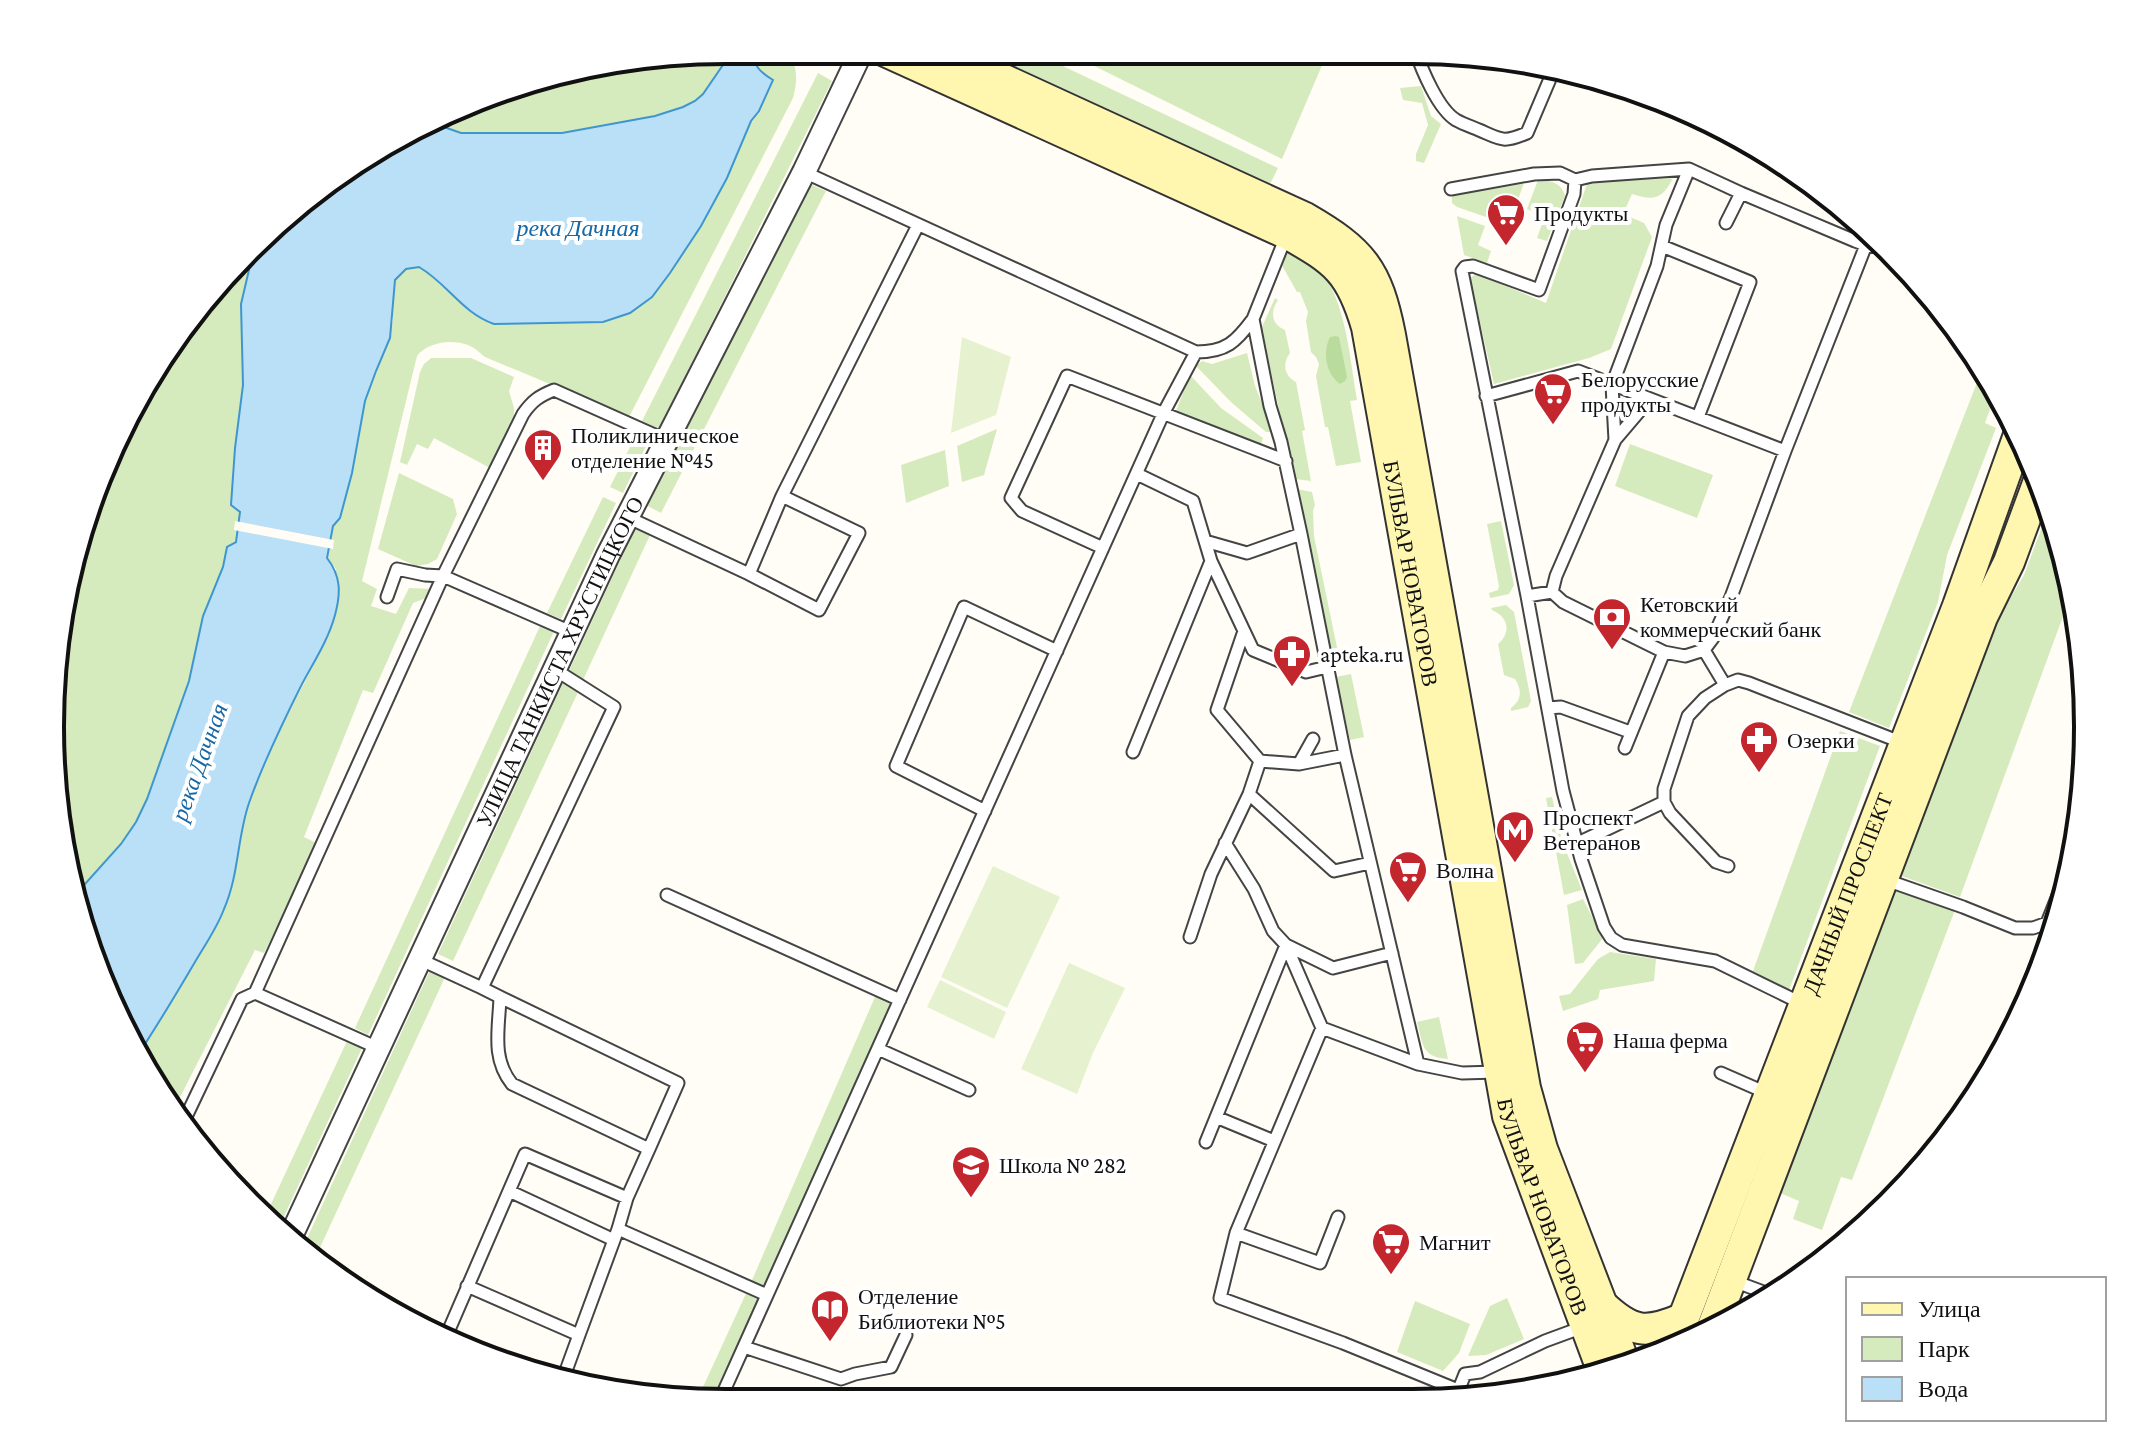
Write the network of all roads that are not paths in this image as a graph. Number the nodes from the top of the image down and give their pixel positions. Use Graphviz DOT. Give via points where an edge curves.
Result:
graph roads {
  1 [pos="855,64"];
  2 [pos="914,64"];
  3 [pos="970,64"];
  4 [pos="1420,64"];
  5 [pos="1550,79"];
  6 [pos="1689,169"];
  7 [pos="804,172"];
  8 [pos="1575,180"];
  9 [pos="1451,189"];
  10 [pos="1741,193"];
  11 [pos="1726,223"];
  12 [pos="918,225"];
  13 [pos="1288,234"];
  14 [pos="1866,245"];
  15 [pos="1662,246"];
  16 [pos="1253,319"];
  17 [pos="1196,352"];
  18 [pos="1612,385"];
  19 [pos="1486,396"];
  20 [pos="1649,400"];
  21 [pos="1164,412"];
  22 [pos="1698,417"];
  23 [pos="666,440"];
  24 [pos="1615,440"];
  25 [pos="1785,451"];
  26 [pos="2014,451"];
  27 [pos="1286,461"];
  28 [pos="1137,474"];
  29 [pos="782,496"];
  30 [pos="2033,497"];
  31 [pos="627,517"];
  32 [pos="1301,534"];
  33 [pos="1205,541"];
  34 [pos="1103,548"];
  35 [pos="1211,561"];
  36 [pos="749,574"];
  37 [pos="443,576"];
  38 [pos="1552,592"];
  39 [pos="1527,596"];
  40 [pos="387,597"];
  41 [pos="1244,631"];
  42 [pos="571,632"];
  43 [pos="1704,650"];
  44 [pos="1057,651"];
  45 [pos="1664,652"];
  46 [pos="1327,667"];
  47 [pos="554,669"];
  48 [pos="1725,685"];
  49 [pos="1548,708"];
  50 [pos="1630,732"];
  51 [pos="1313,739"];
  52 [pos="1625,748"];
  53 [pos="1918,748"];
  54 [pos="1133,752"];
  55 [pos="1345,755"];
  56 [pos="1260,761"];
  57 [pos="1299,764"];
  58 [pos="1249,794"];
  59 [pos="1664,802"];
  60 [pos="985,811"];
  61 [pos="1225,843"];
  62 [pos="1578,843"];
  63 [pos="1370,863"];
  64 [pos="1728,866"];
  65 [pos="1883,879"];
  66 [pos="667,895"];
  67 [pos="2043,926"];
  68 [pos="1190,937"];
  69 [pos="1286,945"];
  70 [pos="1392,953"];
  71 [pos="419,959"];
  72 [pos="482,988"];
  73 [pos="255,993"];
  74 [pos="500,997"];
  75 [pos="900,1000"];
  76 [pos="1803,1004"];
  77 [pos="1322,1028"];
  78 [pos="378,1048"];
  79 [pos="878,1049"];
  80 [pos="1418,1064"];
  81 [pos="1499,1072"];
  82 [pos="1721,1073"];
  83 [pos="969,1090"];
  84 [pos="1769,1094"];
  85 [pos="188,1112"];
  86 [pos="1216,1117"];
  87 [pos="1274,1141"];
  88 [pos="1206,1142"];
  89 [pos="649,1149"];
  90 [pos="509,1191"];
  91 [pos="627,1198"];
  92 [pos="1338,1217"];
  93 [pos="294,1229"];
  94 [pos="1236,1233"];
  95 [pos="616,1235"];
  96 [pos="1730,1279"];
  97 [pos="467,1286"];
  98 [pos="1759,1290"];
  99 [pos="767,1295"];
  100 [pos="1717,1314"];
  101 [pos="1594,1316"];
  102 [pos="1682,1319"];
  103 [pos="449,1328"];
  104 [pos="1677,1334"];
  105 [pos="579,1335"];
  106 [pos="906,1335"];
  107 [pos="744,1347"];
  108 [pos="1619,1355"];
  109 [pos="1601,1361"];
  110 [pos="567,1369"];
  111 [pos="1443,1388"];
  112 [pos="1459,1388"];
  113 [pos="725,1389"];
  1 -- 7 [label="street, УЛИЦА ТАНКИСТА ХРУСТИЦКОГО"];
  2 -- 13 [label="street, БУЛЬВАР НОВАТОРОВ"];
  3 -- 101 [label="street, БУЛЬВАР НОВАТОРОВ" via="1305,218 1333,234 1371,272 1390,335 1525,1088"];
  4 -- 5 [label="lane" via="1453,119 1508,141 1527,133"];
  6 -- 8 [label="lane"];
  6 -- 10 [label="lane"];
  6 -- 15 [label="lane"];
  7 -- 12 [label="lane"];
  7 -- 23 [label="street, УЛИЦА ТАНКИСТА ХРУСТИЦКОГО"];
  8 -- 9 [label="lane" via="1560,173 1534,174"];
  8 -- 19 [label="lane" via="1539,290 1473,266 1462,271"];
  10 -- 11 [label="lane"];
  10 -- 14 [label="lane"];
  12 -- 17 [label="lane"];
  12 -- 29 [label="lane"];
  13 -- 16 [label="lane"];
  13 -- 81 [label="street, БУЛЬВАР НОВАТОРОВ" via="1339,268 1352,285 1367,327"];
  14 -- 25 [label="lane"];
  15 -- 18 [label="lane"];
  15 -- 22 [label="lane" via="1750,282"];
  16 -- 17 [label="lane" via="1238,340 1212,352"];
  16 -- 27 [label="lane"];
  17 -- 21 [label="lane"];
  18 -- 19 [label="lane" via="1578,371"];
  18 -- 20 [label="lane"];
  18 -- 24 [label="lane"];
  19 -- 39 [label="lane"];
  20 -- 22 [label="lane"];
  20 -- 24 [label="lane"];
  21 -- 27 [label="lane"];
  21 -- 28 [label="lane"];
  21 -- 34 [label="lane" via="1067,376 1011,498 1022,511"];
  22 -- 25 [label="lane"];
  23 -- 31 [label="street, УЛИЦА ТАНКИСТА ХРУСТИЦКОГО"];
  23 -- 37 [label="lane" via="554,390 533,401"];
  24 -- 38 [label="lane"];
  25 -- 43 [label="lane" via="1731,597"];
  26 -- 53 [label="street, ДАЧНЫЙ ПРОСПЕКТ"];
  27 -- 32 [label="lane"];
  28 -- 33 [label="lane" via="1193,501"];
  28 -- 34 [label="lane"];
  29 -- 36 [label="lane"];
  29 -- 36 [label="lane" via="859,533 819,610"];
  30 -- 53 [label="street, ДАЧНЫЙ ПРОСПЕКТ" via="2009,562"];
  31 -- 36 [label="lane"];
  31 -- 42 [label="street, УЛИЦА ТАНКИСТА ХРУСТИЦКОГО"];
  32 -- 33 [label="lane" via="1247,553"];
  32 -- 46 [label="lane"];
  33 -- 35 [label="lane"];
  34 -- 44 [label="lane"];
  35 -- 41 [label="lane"];
  35 -- 54 [label="lane"];
  37 -- 40 [label="lane" via="397,569"];
  37 -- 42 [label="lane"];
  37 -- 73 [label="lane"];
  38 -- 39 [label="lane"];
  38 -- 45 [label="lane"];
  39 -- 49 [label="lane"];
  41 -- 46 [label="lane" via="1253,650 1306,672"];
  41 -- 56 [label="lane" via="1217,710"];
  42 -- 47 [label="street, УЛИЦА ТАНКИСТА ХРУСТИЦКОГО"];
  43 -- 45 [label="lane" via="1685,656"];
  43 -- 48 [label="lane"];
  44 -- 60 [label="lane"];
  44 -- 60 [label="lane" via="964,607 896,766"];
  45 -- 50 [label="lane"];
  46 -- 55 [label="lane"];
  47 -- 71 [label="street, УЛИЦА ТАНКИСТА ХРУСТИЦКОГО"];
  47 -- 72 [label="lane" via="614,707"];
  48 -- 53 [label="lane" via="1749,683"];
  48 -- 59 [label="lane" via="1688,716"];
  49 -- 50 [label="lane" via="1561,707"];
  49 -- 62 [label="lane"];
  50 -- 52 [label="lane"];
  51 -- 57 [label="lane"];
  53 -- 65 [label="street, ДАЧНЫЙ ПРОСПЕКТ"];
  53 -- 76 [label="street, ДАЧНЫЙ ПРОСПЕКТ"];
  55 -- 57 [label="lane"];
  55 -- 63 [label="lane"];
  56 -- 57 [label="lane"];
  56 -- 58 [label="lane"];
  58 -- 61 [label="lane"];
  58 -- 63 [label="lane" via="1334,871"];
  59 -- 62 [label="lane"];
  59 -- 64 [label="lane" via="1716,862"];
  60 -- 75 [label="lane"];
  61 -- 68 [label="lane"];
  61 -- 69 [label="lane"];
  62 -- 76 [label="lane" via="1611,938 1622,945 1715,961"];
  63 -- 70 [label="lane"];
  65 -- 67 [label="lane" via="2015,928"];
  65 -- 96 [label="street, ДАЧНЫЙ ПРОСПЕКТ"];
  66 -- 75 [label="lane"];
  69 -- 70 [label="lane" via="1333,968"];
  69 -- 77 [label="lane"];
  69 -- 86 [label="lane"];
  70 -- 80 [label="lane"];
  71 -- 72 [label="lane"];
  71 -- 78 [label="street, УЛИЦА ТАНКИСТА ХРУСТИЦКОГО"];
  72 -- 74 [label="lane"];
  73 -- 78 [label="lane"];
  73 -- 85 [label="lane" via="242,999"];
  74 -- 89 [label="lane" via="498,1057 512,1084"];
  74 -- 89 [label="lane" via="678,1083"];
  75 -- 79 [label="lane"];
  76 -- 84 [label="street, ДАЧНЫЙ ПРОСПЕКТ"];
  77 -- 80 [label="lane"];
  77 -- 87 [label="lane"];
  78 -- 93 [label="street, УЛИЦА ТАНКИСТА ХРУСТИЦКОГО"];
  79 -- 83 [label="lane"];
  79 -- 99 [label="lane"];
  80 -- 81 [label="lane" via="1462,1073"];
  81 -- 101 [label="street, БУЛЬВАР НОВАТОРОВ" via="1516,1142"];
  82 -- 84 [label="lane"];
  84 -- 102 [label="street, ДАЧНЫЙ ПРОСПЕКТ"];
  86 -- 87 [label="lane"];
  86 -- 88 [label="lane"];
  87 -- 94 [label="lane"];
  89 -- 91 [label="lane"];
  90 -- 91 [label="lane" via="525,1154"];
  90 -- 95 [label="lane"];
  90 -- 97 [label="lane"];
  91 -- 95 [label="lane"];
  92 -- 94 [label="lane" via="1320,1263"];
  94 -- 111 [label="lane" via="1220,1298 1343,1343"];
  95 -- 99 [label="lane"];
  95 -- 105 [label="lane"];
  96 -- 98 [label="lane"];
  96 -- 100 [label="street, ДАЧНЫЙ ПРОСПЕКТ"];
  97 -- 103 [label="lane"];
  97 -- 105 [label="lane"];
  99 -- 107 [label="lane"];
  101 -- 102 [label="street" via="1660,1329"];
  101 -- 108 [label="street, БУЛЬВАР НОВАТОРОВ"];
  101 -- 109 [label="street, БУЛЬВАР НОВАТОРОВ"];
  101 -- 112 [label="lane" via="1480,1372 1465,1374"];
  102 -- 104 [label="street, ДАЧНЫЙ ПРОСПЕКТ"];
  105 -- 110 [label="lane"];
  106 -- 107 [label="lane" via="891,1367 841,1379"];
  107 -- 113 [label="lane"];
}
